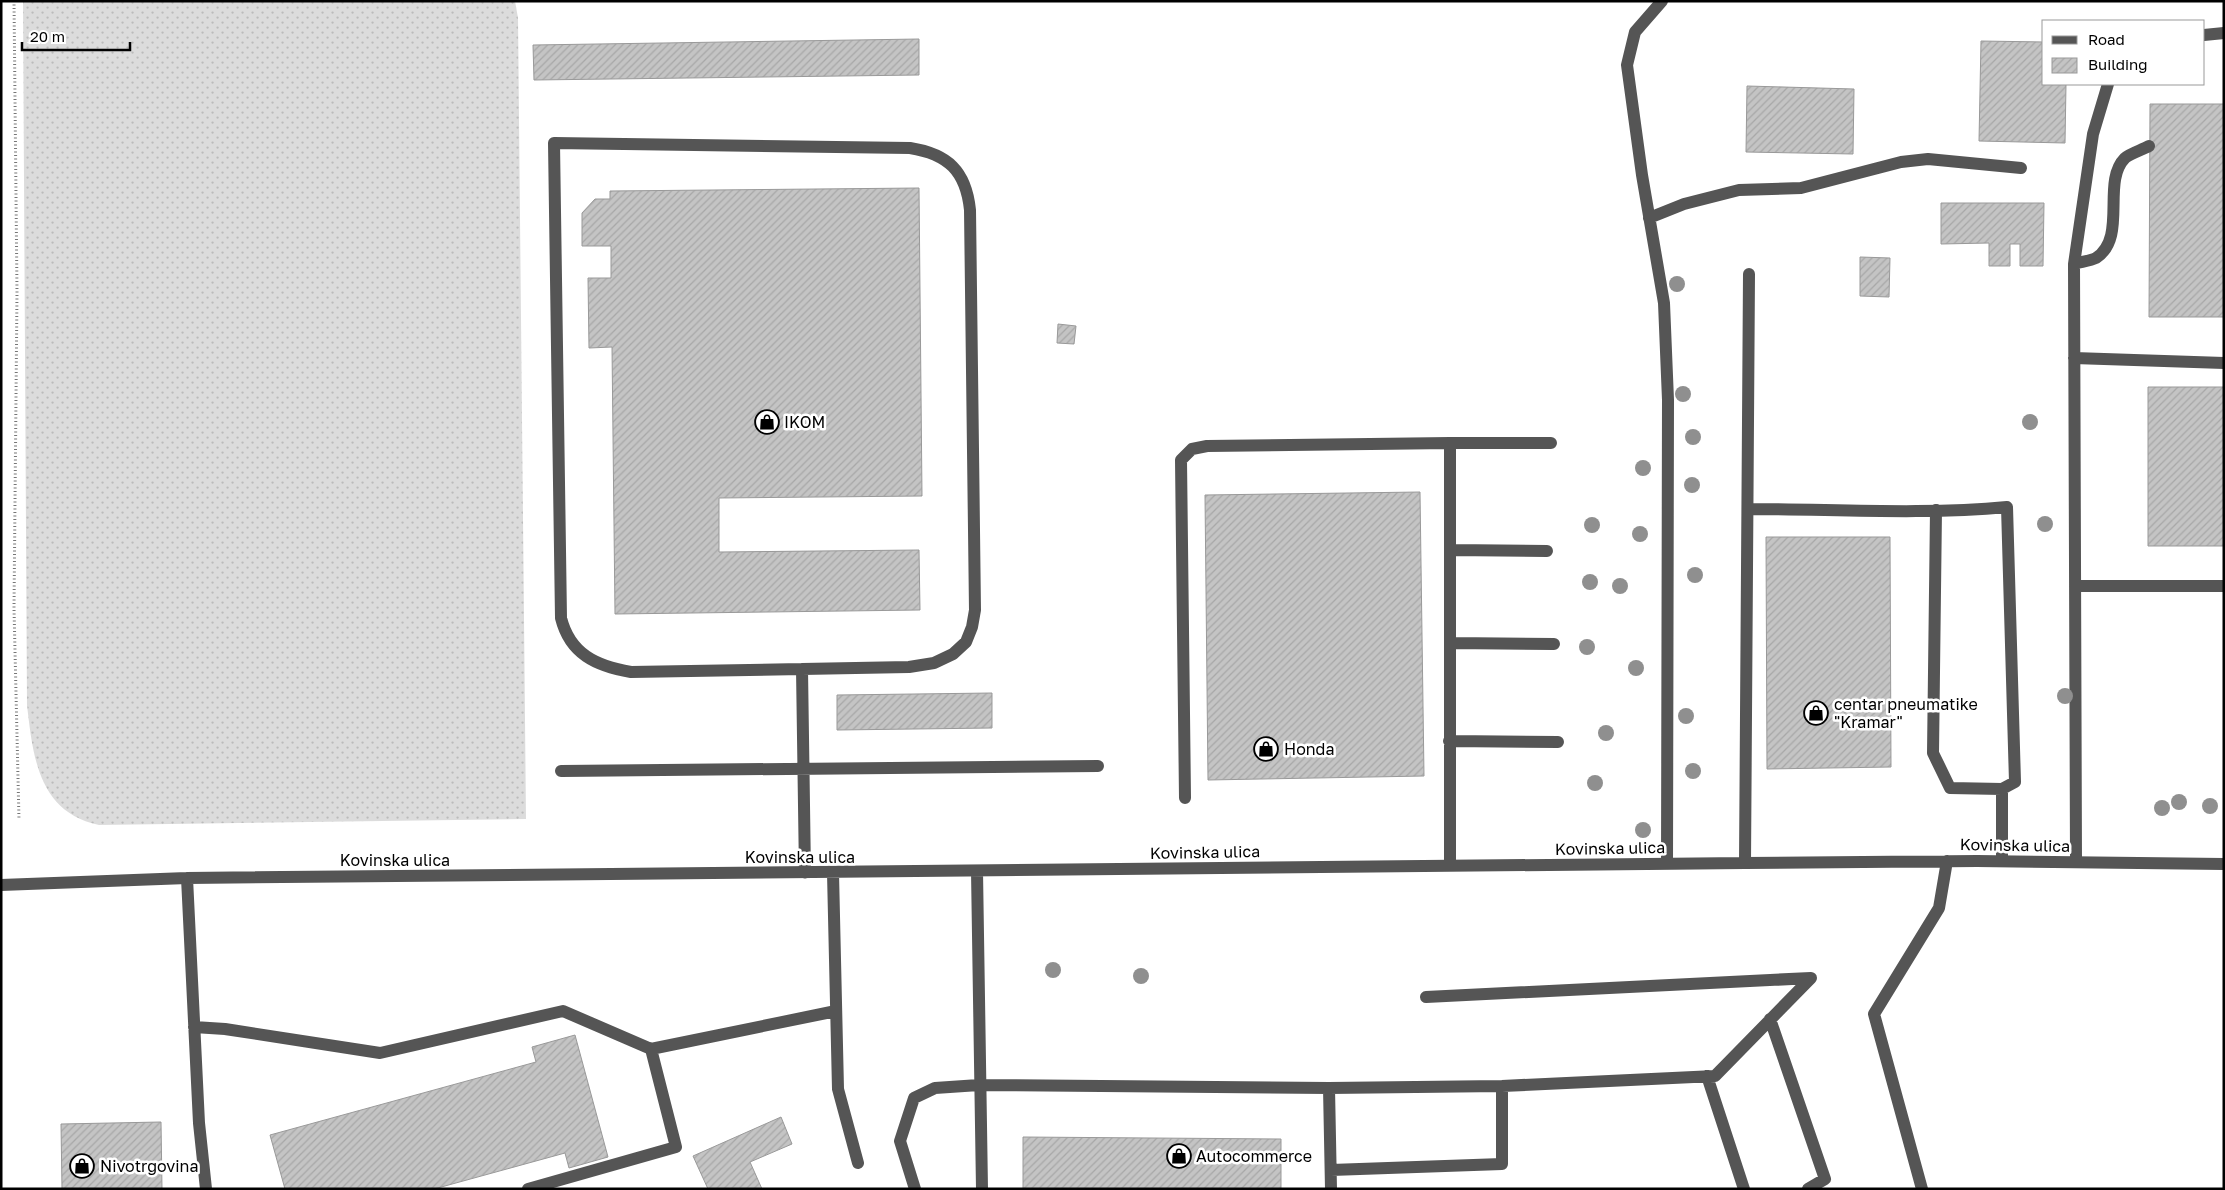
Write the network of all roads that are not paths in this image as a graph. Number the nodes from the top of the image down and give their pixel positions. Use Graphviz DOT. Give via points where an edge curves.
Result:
graph roads {
  1 [pos="1662,1"];
  2 [pos="2224,34"];
  3 [pos="2205,35"];
  4 [pos="2108,85"];
  5 [pos="2150,146"];
  6 [pos="2021,168"];
  7 [pos="1649,218"];
  8 [pos="2074,264"];
  9 [pos="1749,274"];
  10 [pos="2074,358"];
  11 [pos="2224,363"];
  12 [pos="1450,443"];
  13 [pos="1551,443"];
  14 [pos="1748,509"];
  15 [pos="1936,510"];
  16 [pos="1450,550"];
  17 [pos="1547,551"];
  18 [pos="2075,586"];
  19 [pos="2224,586"];
  20 [pos="1450,643"];
  21 [pos="1554,644"];
  22 [pos="802,669"];
  23 [pos="1449,741"];
  24 [pos="1558,742"];
  25 [pos="1098,766"];
  26 [pos="805,770"];
  27 [pos="560,772"];
  28 [pos="2002,789"];
  29 [pos="1185,798"];
  30 [pos="1948,861"];
  31 [pos="2002,861"];
  32 [pos="1745,862"];
  33 [pos="2076,862"];
  34 [pos="1666,864"];
  35 [pos="2224,864"];
  36 [pos="1450,866"];
  37 [pos="977,871"];
  38 [pos="805,873"];
  39 [pos="833,873"];
  40 [pos="187,878"];
  41 [pos="1,885"];
  42 [pos="1426,997"];
  43 [pos="836,1011"];
  44 [pos="1770,1019"];
  45 [pos="194,1027"];
  46 [pos="650,1049"];
  47 [pos="1707,1076"];
  48 [pos="979,1085"];
  49 [pos="1502,1086"];
  50 [pos="1329,1088"];
  51 [pos="858,1163"];
  52 [pos="1330,1170"];
  53 [pos="206,1189"];
  54 [pos="528,1189"];
  55 [pos="915,1189"];
  56 [pos="982,1189"];
  57 [pos="1331,1189"];
  58 [pos="1744,1189"];
  59 [pos="1808,1189"];
  60 [pos="1922,1189"];
  1 -- 7 [label="street" via="1635,32 1627,65"];
  2 -- 3 [label="street"];
  4 -- 8 [label="street" via="2093,134"];
  5 -- 8 [label="street" via="2126,157 2116,173 2114,219 2108,244 2096,258"];
  6 -- 7 [label="street" via="1928,159 1910,161 1801,188 1738,190 1684,204"];
  7 -- 34 [label="street" via="1664,303 1668,400"];
  8 -- 10 [label="street"];
  9 -- 14 [label="street"];
  10 -- 11 [label="street"];
  10 -- 18 [label="street"];
  12 -- 13 [label="street"];
  12 -- 16 [label="street"];
  12 -- 29 [label="street" via="1207,446 1192,449 1181,460"];
  14 -- 15 [label="street"];
  14 -- 32 [label="street"];
  15 -- 28 [label="street" via="1933,753 1950,788"];
  15 -- 28 [label="street" via="2007,507 2015,782"];
  16 -- 17 [label="street"];
  16 -- 20 [label="street"];
  18 -- 19 [label="street"];
  18 -- 33 [label="street"];
  20 -- 21 [label="street"];
  20 -- 23 [label="street"];
  22 -- 22 [label="street" via="910,667 934,663 953,654 966,642 972,626 975,610 970,210 965,183 955,168 940,156 910,148 554,143 561,608 565,634 595,662 631,672"];
  22 -- 26 [label="street"];
  23 -- 24 [label="street"];
  23 -- 36 [label="street"];
  25 -- 26 [label="street"];
  26 -- 27 [label="street"];
  26 -- 38 [label="street"];
  28 -- 31 [label="street"];
  30 -- 31 [label="street, Kovinska ulica"];
  30 -- 32 [label="street, Kovinska ulica"];
  30 -- 60 [label="street" via="1939,908 1874,1014"];
  31 -- 33 [label="street, Kovinska ulica"];
  32 -- 34 [label="street, Kovinska ulica"];
  33 -- 35 [label="street, Kovinska ulica"];
  34 -- 36 [label="street, Kovinska ulica"];
  36 -- 37 [label="street, Kovinska ulica"];
  37 -- 39 [label="street, Kovinska ulica"];
  37 -- 48 [label="street"];
  38 -- 39 [label="street, Kovinska ulica"];
  38 -- 40 [label="street, Kovinska ulica"];
  39 -- 43 [label="street"];
  40 -- 41 [label="street, Kovinska ulica"];
  40 -- 45 [label="street"];
  42 -- 44 [label="street" via="1811,978"];
  43 -- 46 [label="street"];
  43 -- 51 [label="street" via="838,1089"];
  44 -- 47 [label="street" via="1715,1076"];
  44 -- 59 [label="street" via="1825,1179"];
  45 -- 46 [label="street" via="380,1053 563,1011"];
  45 -- 53 [label="street"];
  46 -- 54 [label="street" via="676,1147"];
  47 -- 49 [label="street"];
  47 -- 58 [label="street"];
  48 -- 50 [label="street"];
  48 -- 55 [label="street" via="936,1088 914,1098 900,1141"];
  48 -- 56 [label="street"];
  49 -- 50 [label="street"];
  49 -- 52 [label="street" via="1502,1164"];
  50 -- 52 [label="street"];
  52 -- 57 [label="street"];
}
